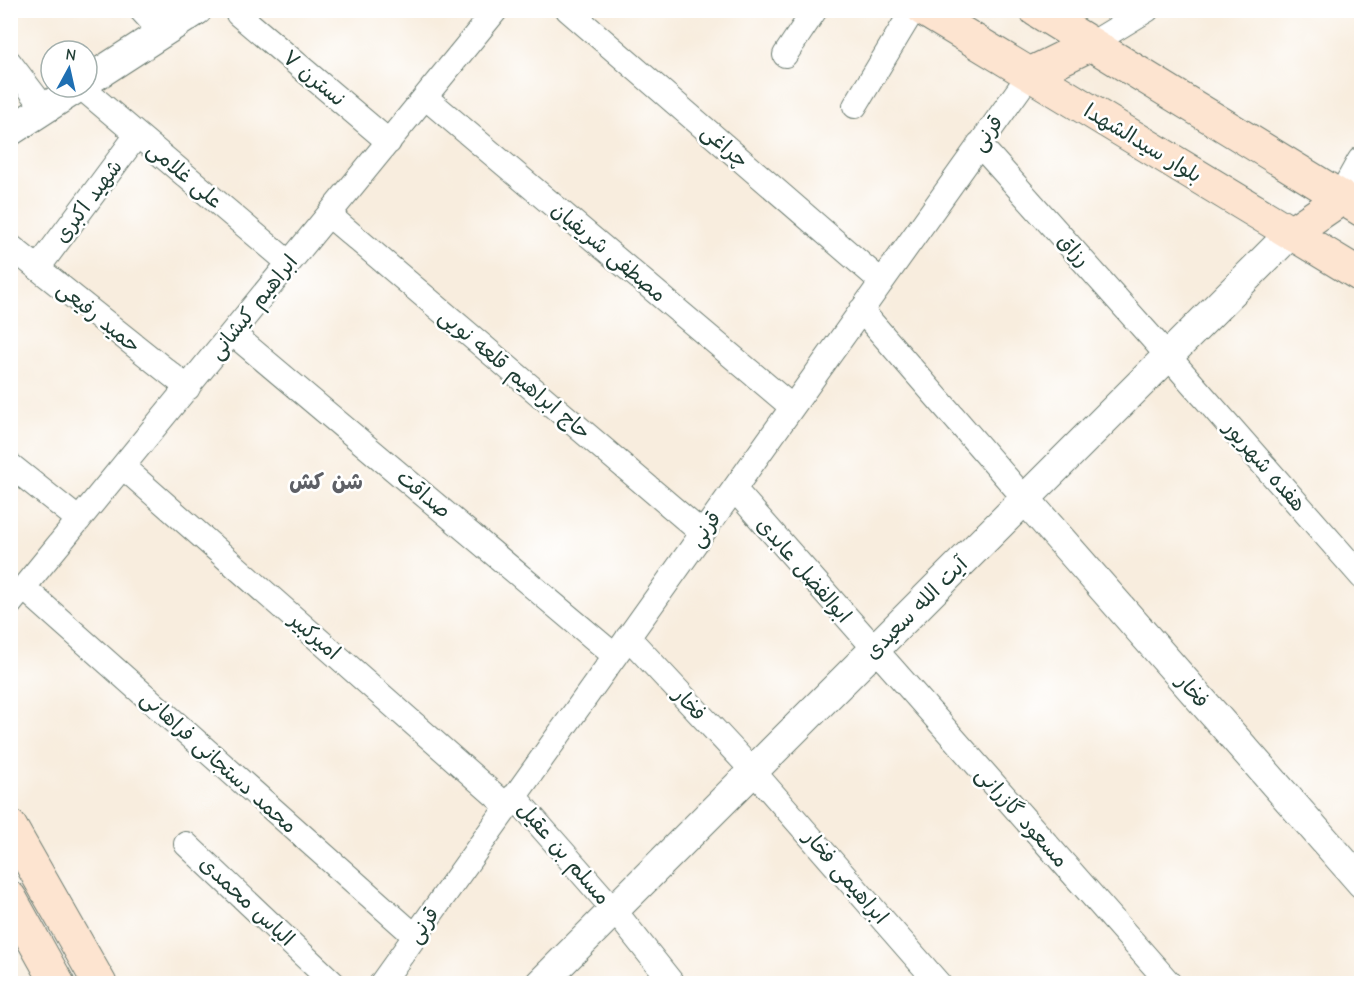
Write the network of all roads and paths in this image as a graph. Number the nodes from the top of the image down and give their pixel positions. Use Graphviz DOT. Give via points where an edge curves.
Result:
graph roads {
  1 [pos="141,10"];
  2 [pos="197,10"];
  3 [pos="496,10"];
  4 [pos="568,10"];
  5 [pos="814,10"];
  6 [pos="914,10"];
  7 [pos="924,10"];
  8 [pos="1036,10"];
  9 [pos="1147,10"];
  10 [pos="238,14"];
  11 [pos="162,33"];
  12 [pos="1091,44"];
  13 [pos="785,55"];
  14 [pos="10,63"];
  15 [pos="99,73"];
  16 [pos="1030,74"];
  17 [pos="425,97"];
  18 [pos="60,99"];
  19 [pos="94,99"];
  20 [pos="855,106"];
  21 [pos="45,108"];
  22 [pos="10,131"];
  23 [pos="137,135"];
  24 [pos="389,141"];
  25 [pos="979,144"];
  26 [pos="1362,162"];
  27 [pos="1352,204"];
  28 [pos="329,215"];
  29 [pos="1291,233"];
  30 [pos="10,246"];
  31 [pos="289,263"];
  32 [pos="38,268"];
  33 [pos="1362,276"];
  34 [pos="882,282"];
  35 [pos="861,310"];
  36 [pos="232,333"];
  37 [pos="1168,356"];
  38 [pos="188,388"];
  39 [pos="792,407"];
  40 [pos="10,465"];
  41 [pos="123,467"];
  42 [pos="734,489"];
  43 [pos="1025,498"];
  44 [pos="80,520"];
  45 [pos="702,534"];
  46 [pos="1362,577"];
  47 [pos="17,596"];
  48 [pos="622,646"];
  49 [pos="874,650"];
  50 [pos="753,771"];
  51 [pos="511,801"];
  52 [pos="10,826"];
  53 [pos="186,844"];
  54 [pos="1362,883"];
  55 [pos="10,898"];
  56 [pos="614,910"];
  57 [pos="415,936"];
  58 [pos="58,984"];
  59 [pos="99,984"];
  60 [pos="334,984"];
  61 [pos="381,984"];
  62 [pos="540,984"];
  63 [pos="673,984"];
  64 [pos="939,984"];
  65 [pos="1170,984"];
  1 -- 11 [label="street"];
  2 -- 11 [label="street"];
  3 -- 17 [label="street, ابراهیم کیشانی"];
  4 -- 34 [label="street, چراغی"];
  5 -- 13 [label="street"];
  6 -- 20 [label="street"];
  7 -- 16 [label="main road, بلوار سیدالشهدا"];
  8 -- 12 [label="main road"];
  9 -- 12 [label="street"];
  10 -- 24 [label="street, نسترن ۷"];
  11 -- 15 [label="street"];
  12 -- 16 [label="main road"];
  12 -- 27 [label="main road"];
  14 -- 21 [label="street"];
  16 -- 25 [label="street, قرنی"];
  16 -- 29 [label="main road, بلوار سیدالشهدا"];
  17 -- 24 [label="street, ابراهیم کیشانی"];
  17 -- 39 [label="street, مصطفی شریفیان"];
  18 -- 21 [label="street"];
  19 -- 23 [label="street, علی غلامی"];
  21 -- 22 [label="street"];
  23 -- 31 [label="street, علی غلامی"];
  23 -- 32 [label="street, شهید اکبری"];
  24 -- 28 [label="street, ابراهیم کیشانی"];
  25 -- 34 [label="street, قرنی"];
  25 -- 37 [label="street, رزاق"];
  26 -- 27 [label="street"];
  27 -- 29 [label="main road"];
  28 -- 31 [label="street, ابراهیم کیشانی"];
  28 -- 45 [label="street, حاج ابراهیم قلعه نویی"];
  29 -- 33 [label="main road, بلوار سیدالشهدا"];
  29 -- 37 [label="street, آیت الله سعیدی"];
  30 -- 32 [label="street, حمید رفیعی"];
  31 -- 36 [label="street, ابراهیم کیشانی"];
  32 -- 38 [label="street, حمید رفیعی"];
  34 -- 35 [label="street, قرنی"];
  35 -- 39 [label="street, قرنی"];
  35 -- 43 [label="street"];
  36 -- 38 [label="street, ابراهیم کیشانی"];
  36 -- 48 [label="street, صداقت"];
  37 -- 43 [label="street, آیت الله سعیدی"];
  37 -- 46 [label="street, هفده شهریور"];
  38 -- 41 [label="street, ابراهیم کیشانی"];
  39 -- 42 [label="street, قرنی"];
  40 -- 44 [label="street"];
  41 -- 44 [label="street, ابراهیم کیشانی"];
  41 -- 51 [label="street, امیرکبیر"];
  42 -- 45 [label="street, قرنی"];
  42 -- 49 [label="street, ابوالفضل عابدی"];
  43 -- 49 [label="street, آیت الله سعیدی"];
  43 -- 54 [label="street, فخار"];
  44 -- 47 [label="street, ابراهیم کیشانی"];
  45 -- 48 [label="street, قرنی"];
  47 -- 57 [label="street, محمد دستجانی فراهانی"];
  48 -- 50 [label="street, فخار"];
  48 -- 51 [label="street, قرنی"];
  49 -- 50 [label="street, آیت الله سعیدی"];
  49 -- 65 [label="street, مسعود گازرانی"];
  50 -- 56 [label="street, آیت الله سعیدی"];
  50 -- 64 [label="street, ابراهیمی فخار"];
  51 -- 56 [label="street, مسلم بن عقیل"];
  51 -- 57 [label="street, قرنی"];
  52 -- 59 [label="main road"];
  53 -- 60 [label="street, الیاس محمدی"];
  55 -- 58 [label="main road"];
  56 -- 62 [label="street, آیت الله سعیدی"];
  56 -- 63 [label="street, مسلم بن عقیل"];
  57 -- 61 [label="street, قرنی"];
}
